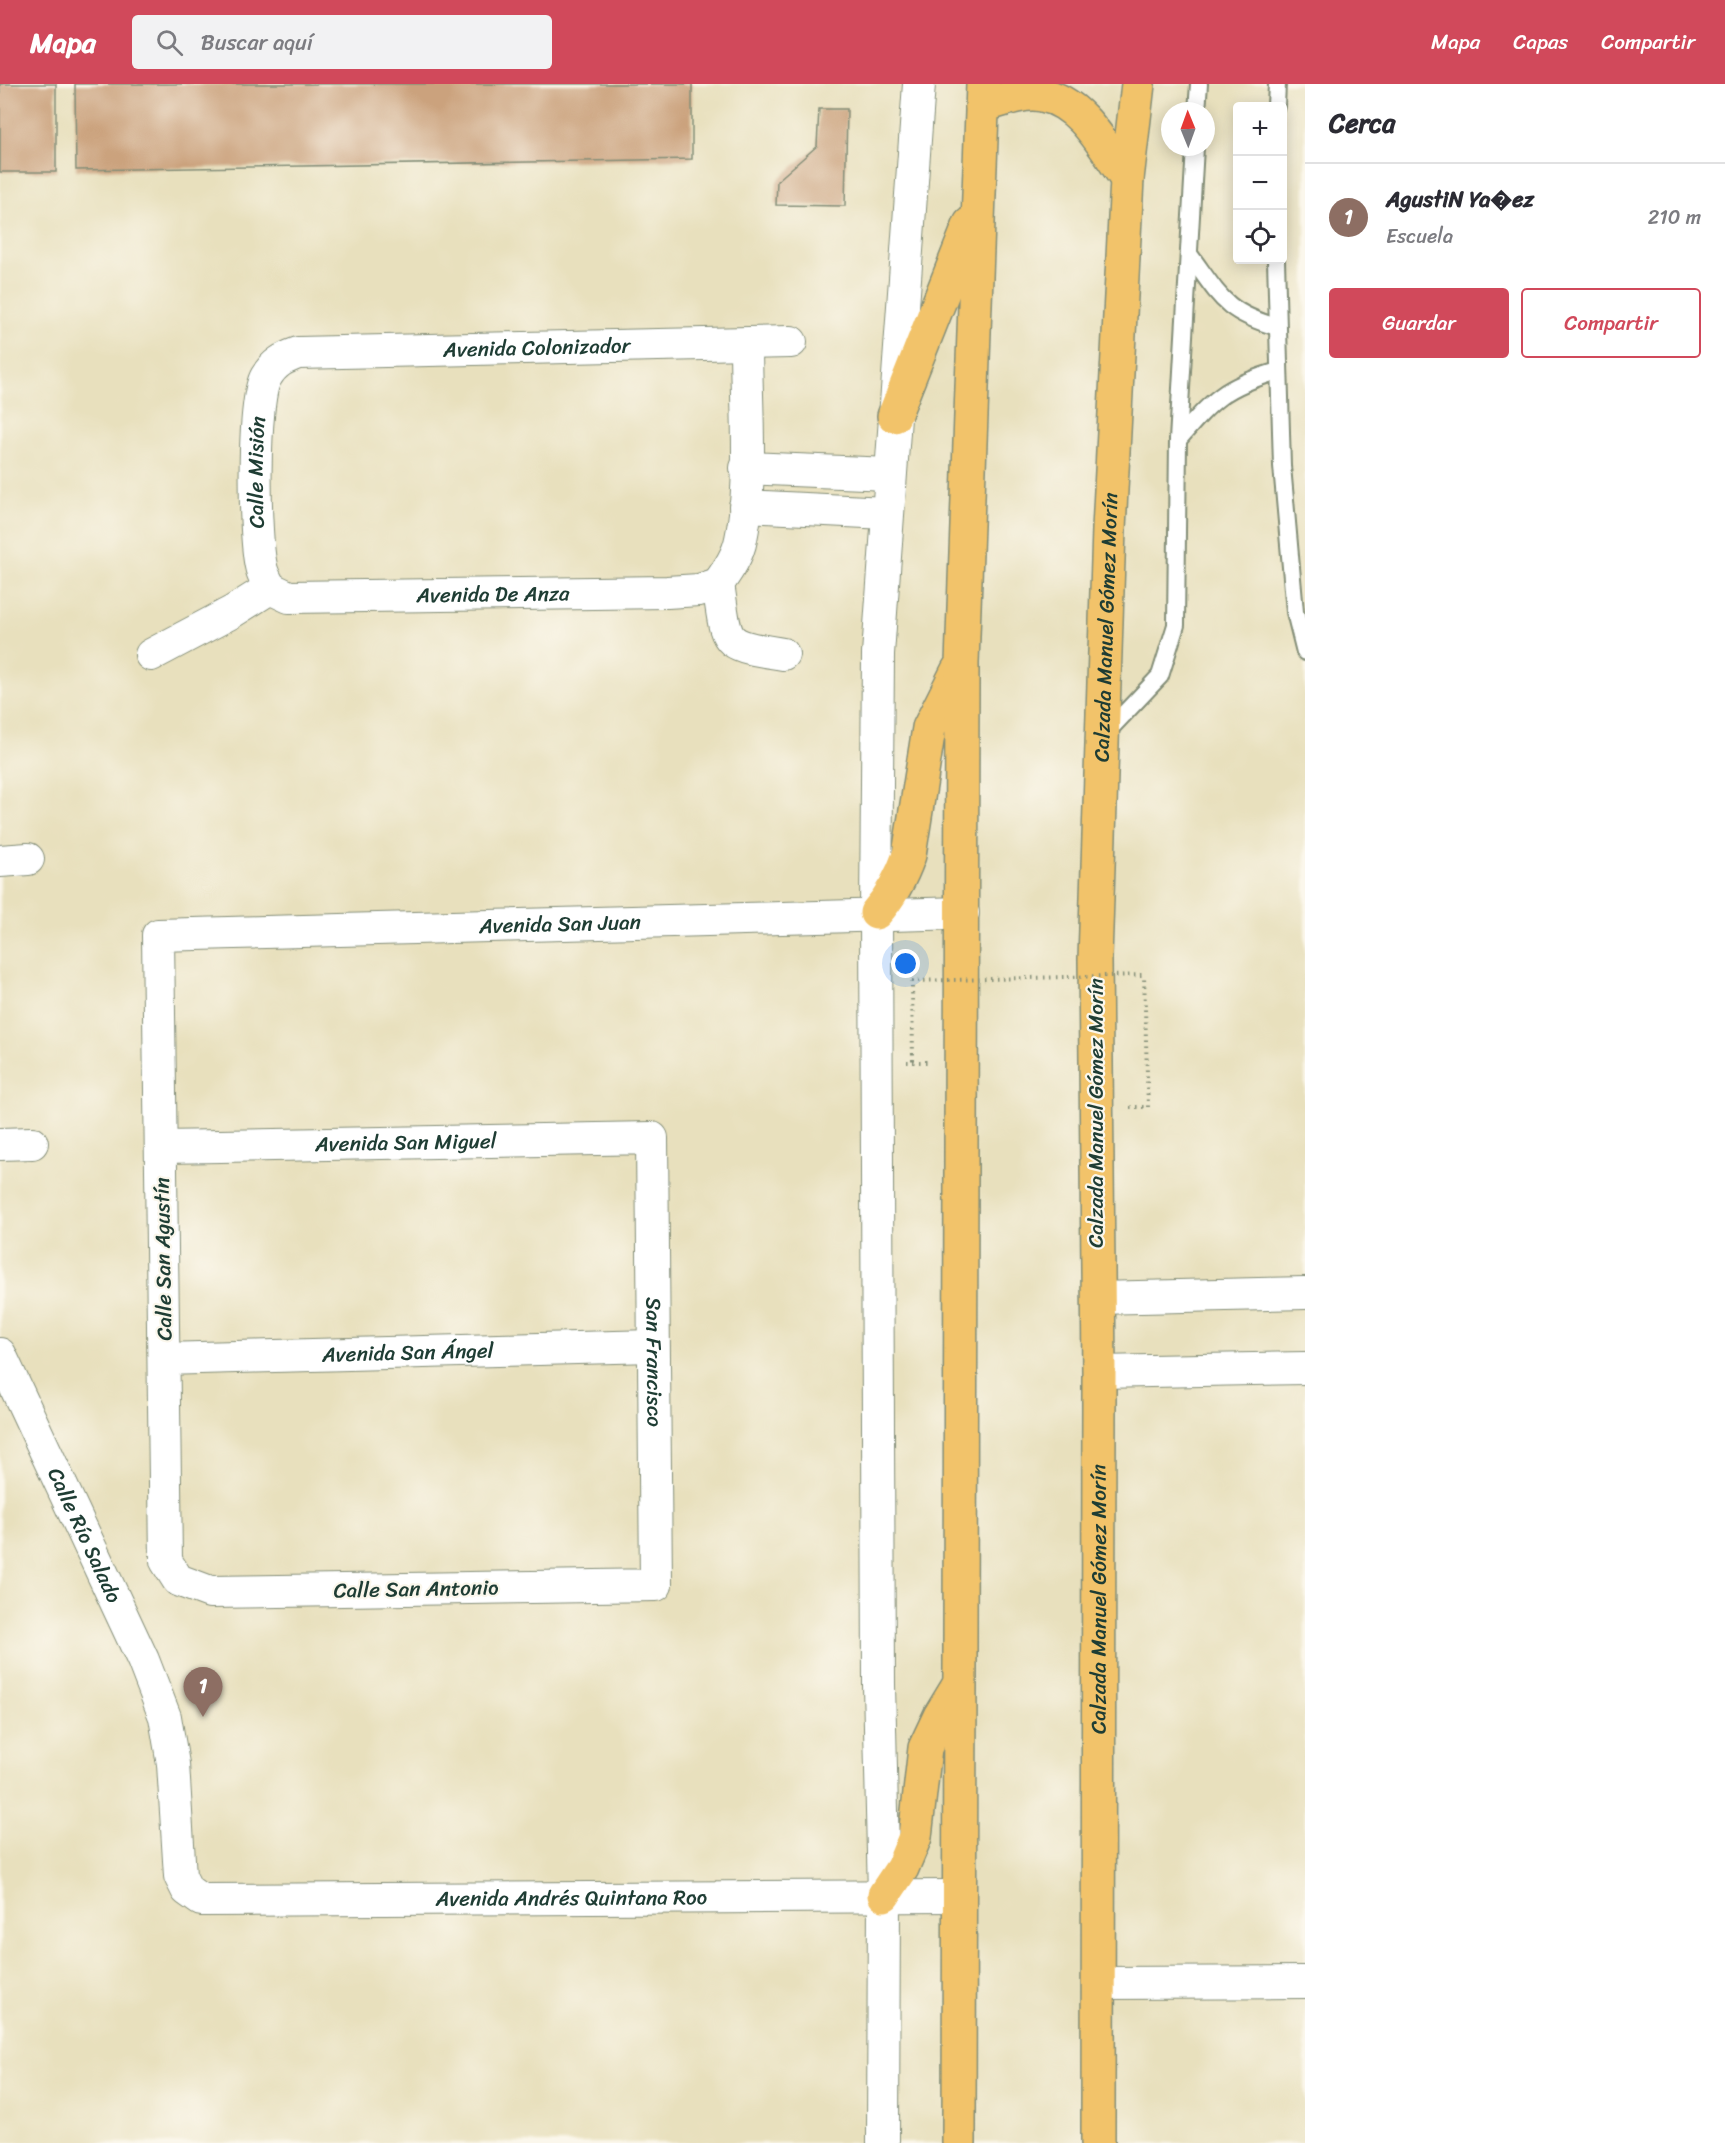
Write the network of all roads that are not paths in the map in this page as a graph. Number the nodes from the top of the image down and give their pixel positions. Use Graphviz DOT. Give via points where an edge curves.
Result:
graph roads {
  1 [pos="919,84"];
  2 [pos="1138,84"];
  3 [pos="1199,84"];
  4 [pos="1277,84"];
  5 [pos="983,95"];
  6 [pos="1198,102"];
  7 [pos="1276,102"];
  8 [pos="1195,156"];
  9 [pos="1127,179"];
  10 [pos="979,202"];
  11 [pos="1190,254"];
  12 [pos="1276,264"];
  13 [pos="1277,327"];
  14 [pos="791,342"];
  15 [pos="746,344"];
  16 [pos="280,359"];
  17 [pos="1279,371"];
  18 [pos="894,416"];
  19 [pos="1178,440"];
  20 [pos="746,468"];
  21 [pos="889,474"];
  22 [pos="745,506"];
  23 [pos="886,513"];
  24 [pos="718,584"];
  25 [pos="270,588"];
  26 [pos="1305,652"];
  27 [pos="783,654"];
  28 [pos="151,656"];
  29 [pos="962,663"];
  30 [pos="1104,735"];
  31 [pos="963,913"];
  32 [pos="876,914"];
  33 [pos="158,935"];
  34 [pos="652,1138"];
  35 [pos="32,1143"];
  36 [pos="0,1144"];
  37 [pos="162,1147"];
  38 [pos="1305,1293"];
  39 [pos="1098,1298"];
  40 [pos="653,1346"];
  41 [pos="0,1354"];
  42 [pos="164,1359"];
  43 [pos="1305,1368"];
  44 [pos="1099,1372"];
  45 [pos="178,1580"];
  46 [pos="656,1585"];
  47 [pos="958,1687"];
  48 [pos="187,1890"];
  49 [pos="884,1895"];
  50 [pos="959,1896"];
  51 [pos="1305,1982"];
  52 [pos="1098,1983"];
  53 [pos="883,2143"];
  54 [pos="959,2143"];
  55 [pos="1098,2143"];
  1 -- 18 [label="street"];
  2 -- 9 [label="main road, Calzada Manuel Gómez Morín"];
  3 -- 6 [label="lane"];
  4 -- 7 [label="lane"];
  5 -- 9 [label="main road" via="1041,94 1059,100 1074,110 1095,134"];
  5 -- 10 [label="main road"];
  8 -- 11 [label="lane"];
  9 -- 30 [label="main road, Calzada Manuel Gómez Morín" via="1109,529"];
  10 -- 18 [label="main road"];
  10 -- 29 [label="main road"];
  11 -- 13 [label="lane" via="1235,311"];
  11 -- 19 [label="lane"];
  12 -- 13 [label="lane"];
  13 -- 17 [label="lane"];
  14 -- 15 [label="street, Avenida Colonizador"];
  15 -- 16 [label="street, Avenida Colonizador" via="298,353"];
  15 -- 20 [label="street"];
  16 -- 25 [label="street, Calle Misión" via="265,377 258,400 259,548 261,568"];
  17 -- 19 [label="lane" via="1234,385 1211,402"];
  17 -- 26 [label="lane" via="1282,466 1295,612"];
  18 -- 21 [label="street"];
  19 -- 30 [label="lane" via="1174,635 1160,676"];
  20 -- 21 [label="street"];
  20 -- 22 [label="street"];
  21 -- 23 [label="street"];
  22 -- 23 [label="street"];
  22 -- 24 [label="street" via="741,541"];
  23 -- 32 [label="street" via="878,654"];
  24 -- 25 [label="street, Avenida De Anza" via="667,592 289,597"];
  24 -- 27 [label="street" via="726,635 743,648"];
  25 -- 28 [label="street"];
  29 -- 31 [label="main road"];
  29 -- 32 [label="main road" via="929,728 903,874"];
  30 -- 39 [label="main road, Calzada Manuel Gómez Morín" via="1095,959"];
  31 -- 32 [label="street, Avenida San Juan"];
  31 -- 47 [label="main road"];
  32 -- 33 [label="street, Avenida San Juan"];
  32 -- 49 [label="street" via="879,1685"];
  33 -- 37 [label="street, Calle San Agustín"];
  34 -- 37 [label="street, Avenida San Miguel"];
  34 -- 40 [label="street, San Francisco"];
  35 -- 36 [label="street"];
  37 -- 42 [label="street, Calle San Agustín"];
  38 -- 39 [label="street"];
  39 -- 44 [label="main road, Calzada Manuel Gómez Morín"];
  40 -- 42 [label="street, Avenida San Ángel"];
  40 -- 46 [label="street, San Francisco"];
  41 -- 48 [label="street, Calle Río Salado" via="143,1660 165,1717 173,1764 180,1876"];
  42 -- 45 [label="street, Calle San Agustín" via="166,1561"];
  43 -- 44 [label="street"];
  44 -- 52 [label="main road, Calzada Manuel Gómez Morín"];
  45 -- 46 [label="street, Calle San Antonio" via="210,1592"];
  47 -- 49 [label="main road" via="925,1748 915,1837 902,1868"];
  47 -- 50 [label="main road"];
  48 -- 49 [label="street, Avenida Andrés Quintana Roo" via="201,1900"];
  49 -- 50 [label="street, Avenida Andrés Quintana Roo"];
  49 -- 53 [label="street"];
  50 -- 54 [label="main road"];
  51 -- 52 [label="street"];
  52 -- 55 [label="main road, Calzada Manuel Gómez Morín"];
}
